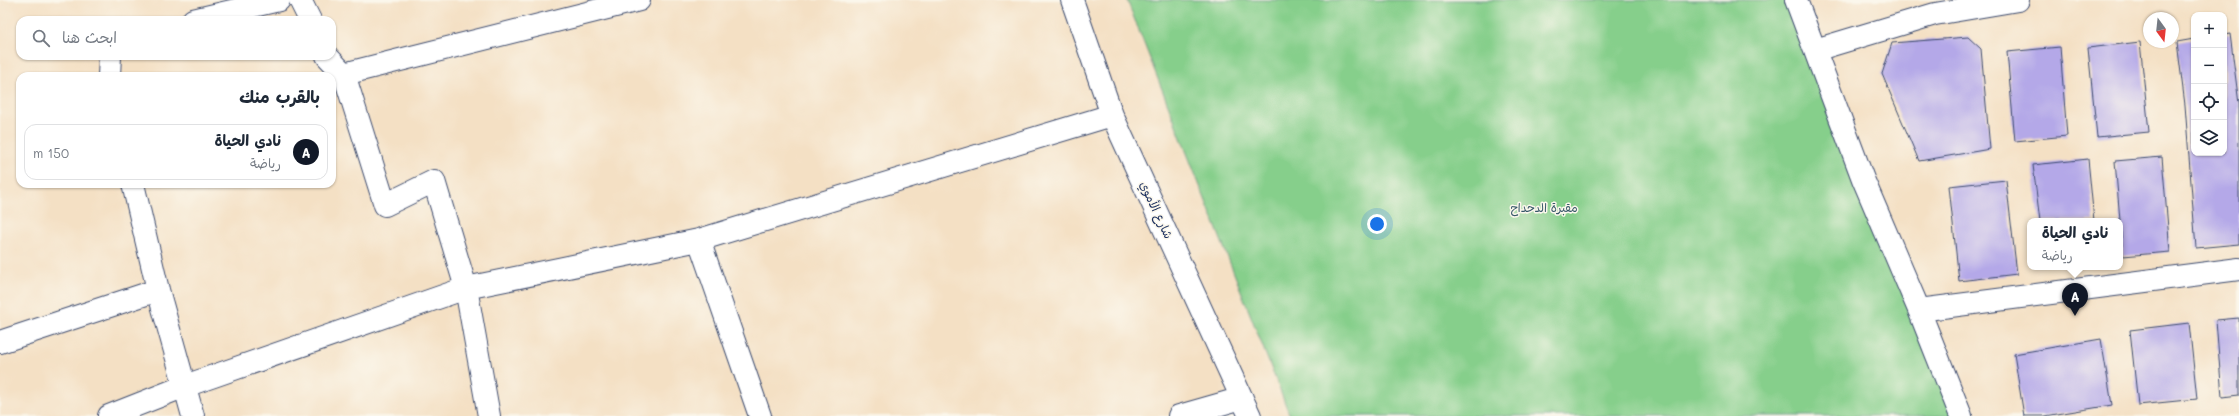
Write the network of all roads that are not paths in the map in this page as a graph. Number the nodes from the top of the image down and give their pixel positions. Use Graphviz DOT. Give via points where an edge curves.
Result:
graph roads {
  1 [pos="279,0"];
  2 [pos="300,0"];
  3 [pos="639,0"];
  4 [pos="1072,0"];
  5 [pos="1796,0"];
  6 [pos="2018,0"];
  7 [pos="210,16"];
  8 [pos="308,16"];
  9 [pos="1815,50"];
  10 [pos="110,60"];
  11 [pos="331,60"];
  12 [pos="109,72"];
  13 [pos="344,74"];
  14 [pos="1112,114"];
  15 [pos="134,188"];
  16 [pos="699,240"];
  17 [pos="2239,269"];
  18 [pos="466,288"];
  19 [pos="158,290"];
  20 [pos="1919,310"];
  21 [pos="0,342"];
  22 [pos="185,386"];
  23 [pos="1246,407"];
  24 [pos="110,416"];
  25 [pos="193,416"];
  26 [pos="489,416"];
  27 [pos="760,416"];
  28 [pos="1179,416"];
  29 [pos="1961,416"];
  1 -- 7 [label="street"];
  2 -- 8 [label="street"];
  3 -- 13 [label="street"];
  4 -- 14 [label="street, شارع الأموي"];
  5 -- 9 [label="street"];
  6 -- 9 [label="street" via="1935,14"];
  9 -- 20 [label="street" via="1863,179"];
  10 -- 12 [label="street"];
  11 -- 13 [label="street"];
  13 -- 18 [label="street" via="385,205 434,181"];
  14 -- 16 [label="street"];
  14 -- 23 [label="street, شارع الأموي"];
  15 -- 19 [label="street"];
  16 -- 18 [label="street"];
  16 -- 27 [label="street"];
  17 -- 20 [label="street"];
  18 -- 22 [label="street"];
  18 -- 26 [label="street"];
  19 -- 21 [label="street"];
  19 -- 22 [label="street"];
  20 -- 29 [label="street"];
  22 -- 24 [label="street"];
  22 -- 25 [label="street"];
  23 -- 28 [label="street"];
}
